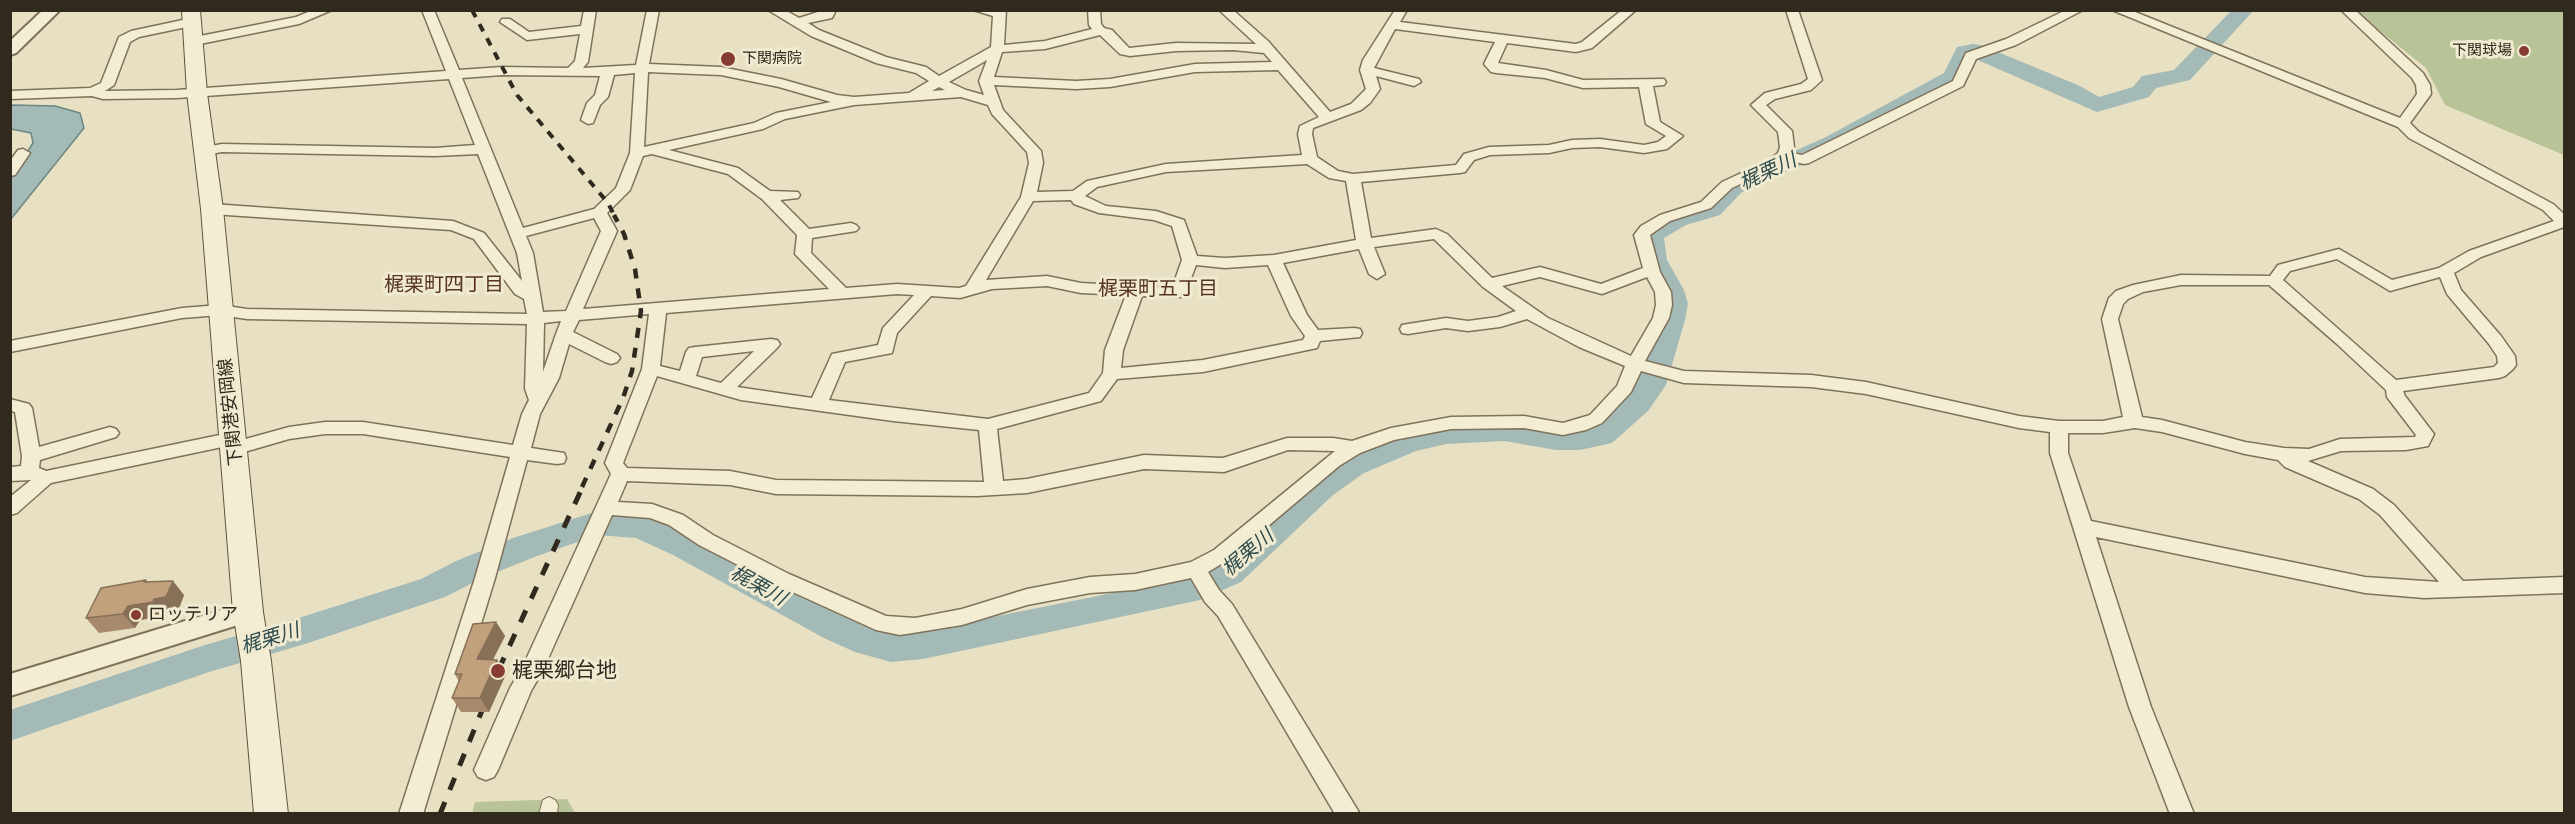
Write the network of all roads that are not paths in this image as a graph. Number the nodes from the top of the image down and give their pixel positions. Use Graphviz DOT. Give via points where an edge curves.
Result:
graph roads {
  1 [pos="53,10"];
  2 [pos="326,10"];
  3 [pos="428,10"];
  4 [pos="590,10"];
  5 [pos="653,10"];
  6 [pos="774,10"];
  7 [pos="831,10"];
  8 [pos="980,10"];
  9 [pos="1094,10"];
  10 [pos="1225,10"];
  11 [pos="1401,10"];
  12 [pos="1630,10"];
  13 [pos="1792,10"];
  14 [pos="2078,10"];
  15 [pos="2118,10"];
  16 [pos="2347,10"];
  17 [pos="1000,12"];
  18 [pos="279,17"];
  19 [pos="506,22"];
  20 [pos="798,22"];
  21 [pos="193,25"];
  22 [pos="1392,25"];
  23 [pos="586,29"];
  24 [pos="1100,31"];
  25 [pos="1503,39"];
  26 [pos="997,49"];
  27 [pos="1266,49"];
  28 [pos="10,50"];
  29 [pos="1280,66"];
  30 [pos="642,68"];
  31 [pos="1367,70"];
  32 [pos="572,71"];
  33 [pos="608,72"];
  34 [pos="452,74"];
  35 [pos="986,81"];
  36 [pos="939,82"];
  37 [pos="1414,82"];
  38 [pos="198,93"];
  39 [pos="961,93"];
  40 [pos="98,94"];
  41 [pos="10,95"];
  42 [pos="913,96"];
  43 [pos="854,100"];
  44 [pos="993,102"];
  45 [pos="1328,119"];
  46 [pos="588,120"];
  47 [pos="2403,124"];
  48 [pos="483,149"];
  49 [pos="205,151"];
  50 [pos="644,151"];
  51 [pos="23,153"];
  52 [pos="1784,155"];
  53 [pos="1310,159"];
  54 [pos="11,172"];
  55 [pos="1353,178"];
  56 [pos="793,195"];
  57 [pos="1077,195"];
  58 [pos="767,196"];
  59 [pos="1028,197"];
  60 [pos="212,209"];
  61 [pos="599,212"];
  62 [pos="2564,221"];
  63 [pos="851,228"];
  64 [pos="517,234"];
  65 [pos="805,234"];
  66 [pos="1364,243"];
  67 [pos="1190,260"];
  68 [pos="1274,260"];
  69 [pos="2445,271"];
  70 [pos="1652,272"];
  71 [pos="1377,274"];
  72 [pos="2274,281"];
  73 [pos="1489,284"];
  74 [pos="973,288"];
  75 [pos="927,291"];
  76 [pos="1135,292"];
  77 [pos="842,293"];
  78 [pos="533,297"];
  79 [pos="220,310"];
  80 [pos="658,310"];
  81 [pos="1530,312"];
  82 [pos="574,315"];
  83 [pos="536,319"];
  84 [pos="1408,329"];
  85 [pos="1354,333"];
  86 [pos="564,334"];
  87 [pos="1313,336"];
  88 [pos="10,347"];
  89 [pos="610,358"];
  90 [pos="1639,365"];
  91 [pos="651,369"];
  92 [pos="1112,374"];
  93 [pos="687,378"];
  94 [pos="2394,388"];
  95 [pos="725,389"];
  96 [pos="538,400"];
  97 [pos="10,405"];
  98 [pos="818,405"];
  99 [pos="2135,422"];
  100 [pos="988,425"];
  101 [pos="2059,427"];
  102 [pos="110,433"];
  103 [pos="234,444"];
  104 [pos="1353,448"];
  105 [pos="520,453"];
  106 [pos="2284,454"];
  107 [pos="556,458"];
  108 [pos="35,468"];
  109 [pos="10,474"];
  110 [pos="621,474"];
  111 [pos="994,488"];
  112 [pos="10,508"];
  113 [pos="604,510"];
  114 [pos="2083,527"];
  115 [pos="1197,571"];
  116 [pos="2565,585"];
  117 [pos="2458,589"];
  118 [pos="252,635"];
  119 [pos="10,685"];
  120 [pos="486,770"];
  121 [pos="271,813"];
  122 [pos="411,813"];
  123 [pos="1348,813"];
  124 [pos="2182,813"];
  1 -- 28 [label="street"];
  2 -- 18 [label="street"];
  3 -- 34 [label="street"];
  4 -- 23 [label="street"];
  5 -- 30 [label="street"];
  6 -- 20 [label="street"];
  7 -- 20 [label="street" via="828,15"];
  8 -- 17 [label="street"];
  9 -- 24 [label="street" via="1095,25"];
  10 -- 27 [label="street"];
  11 -- 22 [label="street"];
  12 -- 25 [label="street" via="1587,45 1576,48"];
  13 -- 52 [label="street" via="1815,80 1806,87 1770,96 1758,105 1785,131"];
  14 -- 52 [label="street" via="1971,56 1958,83 1804,160"];
  15 -- 47 [label="street"];
  16 -- 47 [label="street" via="2423,85 2424,94"];
  17 -- 26 [label="street"];
  18 -- 21 [label="street"];
  19 -- 23 [label="street" via="527,36"];
  20 -- 36 [label="street" via="881,60 921,70"];
  21 -- 38 [label="main road, 下関港安岡線"];
  21 -- 40 [label="street" via="135,34 124,40 106,85"];
  22 -- 25 [label="street"];
  22 -- 31 [label="street"];
  23 -- 32 [label="street" via="581,62"];
  24 -- 26 [label="street" via="1045,45"];
  24 -- 27 [label="street" via="1130,52 1176,47"];
  25 -- 55 [label="street" via="1491,64 1496,69 1546,74 1583,84 1652,82 1653,124 1676,135 1662,146 1644,149 1600,143 1489,151 1469,157 1460,169"];
  26 -- 35 [label="street"];
  26 -- 36 [label="street"];
  27 -- 29 [label="street"];
  29 -- 35 [label="street" via="1195,69 1076,85"];
  29 -- 45 [label="street"];
  30 -- 33 [label="street"];
  30 -- 43 [label="street" via="721,71"];
  30 -- 50 [label="street"];
  31 -- 37 [label="street"];
  31 -- 45 [label="street" via="1373,89 1365,100"];
  32 -- 33 [label="street"];
  32 -- 34 [label="street"];
  33 -- 46 [label="street" via="601,97 594,103"];
  34 -- 38 [label="street"];
  34 -- 48 [label="street"];
  35 -- 44 [label="street"];
  36 -- 39 [label="street"];
  36 -- 42 [label="street"];
  38 -- 40 [label="street"];
  38 -- 49 [label="main road, 下関港安岡線"];
  39 -- 42 [label="street"];
  39 -- 44 [label="street"];
  40 -- 41 [label="street"];
  42 -- 43 [label="street"];
  43 -- 50 [label="street"];
  44 -- 59 [label="street" via="1034,151 1036,163"];
  45 -- 53 [label="street" via="1307,126"];
  47 -- 62 [label="street" via="2414,135 2548,207"];
  48 -- 49 [label="street"];
  48 -- 64 [label="street"];
  49 -- 60 [label="main road, 下関港安岡線"];
  50 -- 58 [label="street" via="733,171"];
  50 -- 61 [label="street" via="623,190"];
  51 -- 54 [label="street"];
  52 -- 70 [label="street" via="1774,164 1727,184 1706,205 1665,218 1646,229 1642,235"];
  53 -- 55 [label="street" via="1334,175"];
  53 -- 57 [label="street" via="1222,157 1092,184"];
  55 -- 66 [label="street"];
  56 -- 58 [label="street"];
  57 -- 59 [label="street"];
  57 -- 67 [label="street" via="1079,201 1104,210 1179,223"];
  58 -- 65 [label="street"];
  59 -- 74 [label="street"];
  60 -- 78 [label="street" via="453,226 480,236 521,291"];
  60 -- 79 [label="main road, 下関港安岡線"];
  61 -- 64 [label="street"];
  61 -- 82 [label="street" via="609,231"];
  62 -- 69 [label="street" via="2475,254"];
  63 -- 65 [label="street"];
  64 -- 78 [label="street" via="525,253"];
  65 -- 77 [label="street" via="803,254"];
  66 -- 68 [label="street"];
  66 -- 71 [label="street"];
  66 -- 73 [label="street" via="1436,234"];
  67 -- 68 [label="street"];
  67 -- 76 [label="street" via="1178,293"];
  68 -- 87 [label="street" via="1299,316"];
  69 -- 72 [label="street" via="2390,286 2340,254 2284,268"];
  69 -- 94 [label="street" via="2452,291 2495,340 2507,365 2499,372 2404,382"];
  70 -- 73 [label="street" via="1602,289 1540,272"];
  70 -- 90 [label="street" via="1663,292 1664,305"];
  72 -- 94 [label="street"];
  72 -- 99 [label="street" via="2181,280 2139,288 2115,302 2110,320"];
  73 -- 81 [label="street"];
  74 -- 75 [label="street" via="960,293"];
  74 -- 76 [label="street" via="1047,281"];
  75 -- 77 [label="street"];
  75 -- 98 [label="street" via="889,332 886,349 838,358"];
  76 -- 92 [label="street" via="1114,350"];
  77 -- 80 [label="street"];
  78 -- 83 [label="street"];
  79 -- 83 [label="street" via="247,314"];
  79 -- 88 [label="street" via="182,313"];
  79 -- 103 [label="main road, 下関港安岡線"];
  80 -- 82 [label="street"];
  80 -- 91 [label="street"];
  81 -- 84 [label="street" via="1500,322 1468,326 1446,323"];
  81 -- 90 [label="street" via="1561,332"];
  82 -- 83 [label="street"];
  82 -- 86 [label="street"];
  83 -- 96 [label="street" via="534,389"];
  85 -- 87 [label="street"];
  86 -- 89 [label="street"];
  86 -- 96 [label="street" via="550,378"];
  87 -- 92 [label="street" via="1311,344 1203,366"];
  90 -- 101 [label="street" via="1684,376 1811,381 1866,388 2019,422"];
  90 -- 104 [label="street" via="1596,419 1580,426 1563,429 1524,422 1451,423 1391,434"];
  91 -- 93 [label="street"];
  91 -- 110 [label="street" via="614,463"];
  92 -- 100 [label="street" via="1095,397"];
  93 -- 95 [label="street"];
  93 -- 95 [label="street" via="695,352 771,344"];
  94 -- 106 [label="street" via="2396,397 2425,434 2421,442 2357,444 2310,455"];
  95 -- 98 [label="street"];
  96 -- 105 [label="street"];
  97 -- 108 [label="street" via="23,408"];
  98 -- 100 [label="street"];
  99 -- 101 [label="street" via="2077,429"];
  99 -- 106 [label="street"];
  100 -- 111 [label="street"];
  101 -- 114 [label="street" via="2059,453"];
  102 -- 108 [label="street"];
  103 -- 105 [label="street" via="325,428 363,428"];
  103 -- 108 [label="street"];
  103 -- 118 [label="main road, 下関港安岡線"];
  104 -- 111 [label="street" via="1287,444 1224,465 1144,462 1027,486"];
  104 -- 115 [label="street" via="1311,477"];
  105 -- 107 [label="street"];
  105 -- 122 [label="street"];
  106 -- 117 [label="street" via="2292,462 2366,494 2386,510"];
  108 -- 109 [label="street"];
  108 -- 112 [label="street"];
  110 -- 111 [label="street" via="730,478 796,488"];
  110 -- 113 [label="street"];
  113 -- 115 [label="street" via="651,511 676,520 705,540 782,579 883,624 900,627 962,617 1026,597"];
  113 -- 120 [label="street"];
  114 -- 117 [label="street" via="2365,585"];
  114 -- 124 [label="street" via="2140,706"];
  115 -- 123 [label="street" via="1225,610"];
  116 -- 117 [label="street"];
  118 -- 119 [label="street"];
  118 -- 121 [label="main road, 下関港安岡線"];
}
